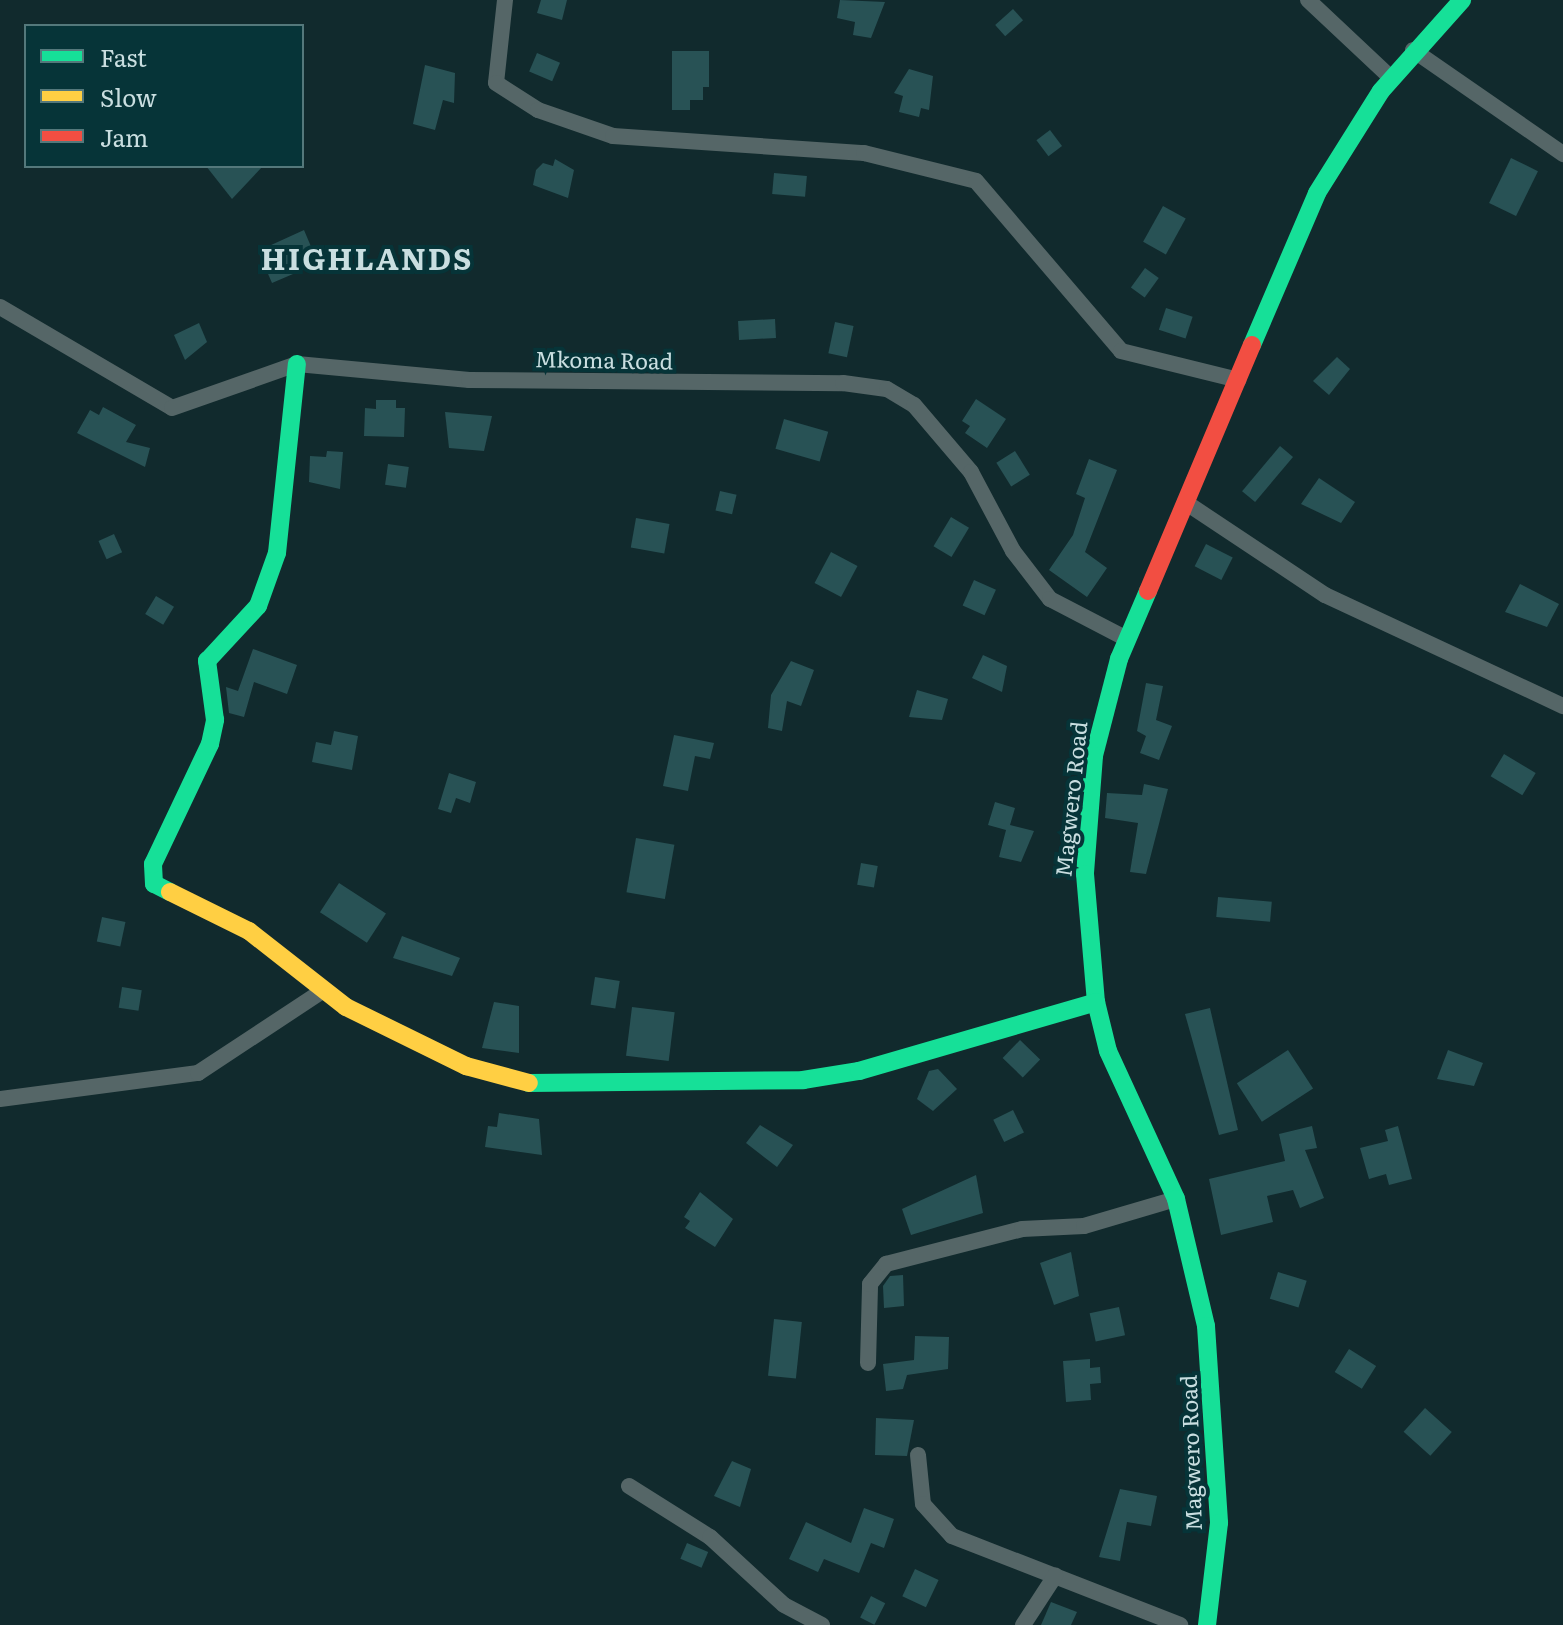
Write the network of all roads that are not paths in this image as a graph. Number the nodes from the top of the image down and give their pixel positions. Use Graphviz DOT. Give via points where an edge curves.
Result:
graph roads {
  1 [pos="505,0"];
  2 [pos="1308,0"];
  3 [pos="1462,0"];
  4 [pos="1413,50"];
  5 [pos="1391,78"];
  6 [pos="1563,154"];
  7 [pos="0,307"];
  8 [pos="297,364"];
  9 [pos="1238,380"];
  10 [pos="1185,502"];
  11 [pos="1127,639"];
  12 [pos="1563,706"];
  13 [pos="324,990"];
  14 [pos="1096,1002"];
  15 [pos="0,1099"];
  16 [pos="1176,1199"];
  17 [pos="868,1363"];
  18 [pos="918,1455"];
  19 [pos="629,1486"];
  20 [pos="1055,1576"];
  21 [pos="817,1624"];
  22 [pos="1023,1625"];
  23 [pos="1180,1625"];
  24 [pos="1207,1625"];
  1 -- 9 [label="street" via="496,83 538,110 613,136 864,153 976,181 1121,351"];
  2 -- 5 [label="street"];
  3 -- 4 [label="street, Magwero Road"];
  4 -- 5 [label="street, Magwero Road"];
  4 -- 6 [label="street"];
  5 -- 9 [label="street, Magwero Road" via="1317,193"];
  7 -- 8 [label="street, Mkoma Road" via="172,408"];
  8 -- 11 [label="street, Mkoma Road" via="469,380 843,383 887,389 914,405 971,472 1013,551 1050,599"];
  8 -- 13 [label="street" via="277,553 258,606 207,661 215,720 210,744 152,877 154,884 249,931"];
  9 -- 10 [label="street, Magwero Road"];
  10 -- 11 [label="street, Magwero Road"];
  10 -- 12 [label="street" via="1325,595"];
  11 -- 14 [label="street, Magwero Road" via="1100,725 1090,794 1085,874"];
  13 -- 14 [label="street" via="346,1007 466,1066 521,1083 803,1080 859,1071"];
  13 -- 15 [label="street" via="198,1073 160,1083 86,1085"];
  14 -- 16 [label="street, Magwero Road" via="1108,1051"];
  16 -- 17 [label="street" via="1084,1226 1022,1229 886,1264 870,1284"];
  16 -- 24 [label="street, Magwero Road" via="1201,1297 1213,1390 1219,1523"];
  18 -- 20 [label="street" via="923,1504 935,1524"];
  19 -- 21 [label="street" via="710,1537 784,1605"];
  20 -- 22 [label="street"];
  20 -- 23 [label="street"];
}
